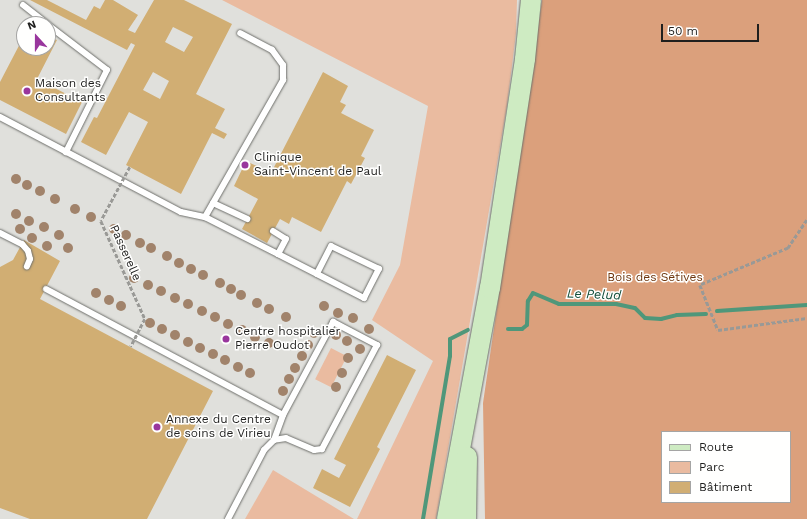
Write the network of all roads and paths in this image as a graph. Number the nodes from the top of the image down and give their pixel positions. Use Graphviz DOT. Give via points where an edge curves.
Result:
graph roads {
  1 [pos="531,0"];
  2 [pos="23,5"];
  3 [pos="37,16"];
  4 [pos="56,30"];
  5 [pos="240,33"];
  6 [pos="0,117"];
  7 [pos="66,152"];
  8 [pos="130,167"];
  9 [pos="213,203"];
  10 [pos="205,217"];
  11 [pos="247,219"];
  12 [pos="807,220"];
  13 [pos="273,231"];
  14 [pos="0,233"];
  15 [pos="278,254"];
  16 [pos="27,266"];
  17 [pos="317,274"];
  18 [pos="46,289"];
  19 [pos="807,318"];
  20 [pos="131,347"];
  21 [pos="471,399"];
  22 [pos="283,415"];
  23 [pos="274,440"];
  24 [pos="228,519"];
  25 [pos="447,519"];
  26 [pos="466,519"];
  1 -- 21 [label="main road" via="515,131"];
  2 -- 3 [label="lane"];
  4 -- 7 [label="lane" via="107,70"];
  5 -- 9 [label="lane" via="272,50 283,65 283,80"];
  6 -- 7 [label="lane"];
  7 -- 10 [label="lane" via="181,212"];
  8 -- 20 [label="path, Passerelle, bridge" via="101,221 145,319"];
  9 -- 10 [label="lane"];
  9 -- 11 [label="lane"];
  10 -- 15 [label="lane"];
  12 -- 19 [label="path" via="788,248 700,285 718,330"];
  13 -- 15 [label="lane" via="286,239"];
  14 -- 16 [label="lane" via="22,244 28,251 30,259"];
  15 -- 17 [label="lane"];
  17 -- 17 [label="lane" via="364,298 379,269 332,246"];
  18 -- 22 [label="lane"];
  21 -- 25 [label="main road" via="456,462"];
  21 -- 26 [label="main road"];
  22 -- 23 [label="lane"];
  22 -- 23 [label="lane" via="333,322 377,345 328,444 322,449 314,450 286,438"];
  23 -- 24 [label="lane" via="264,450"];
}
